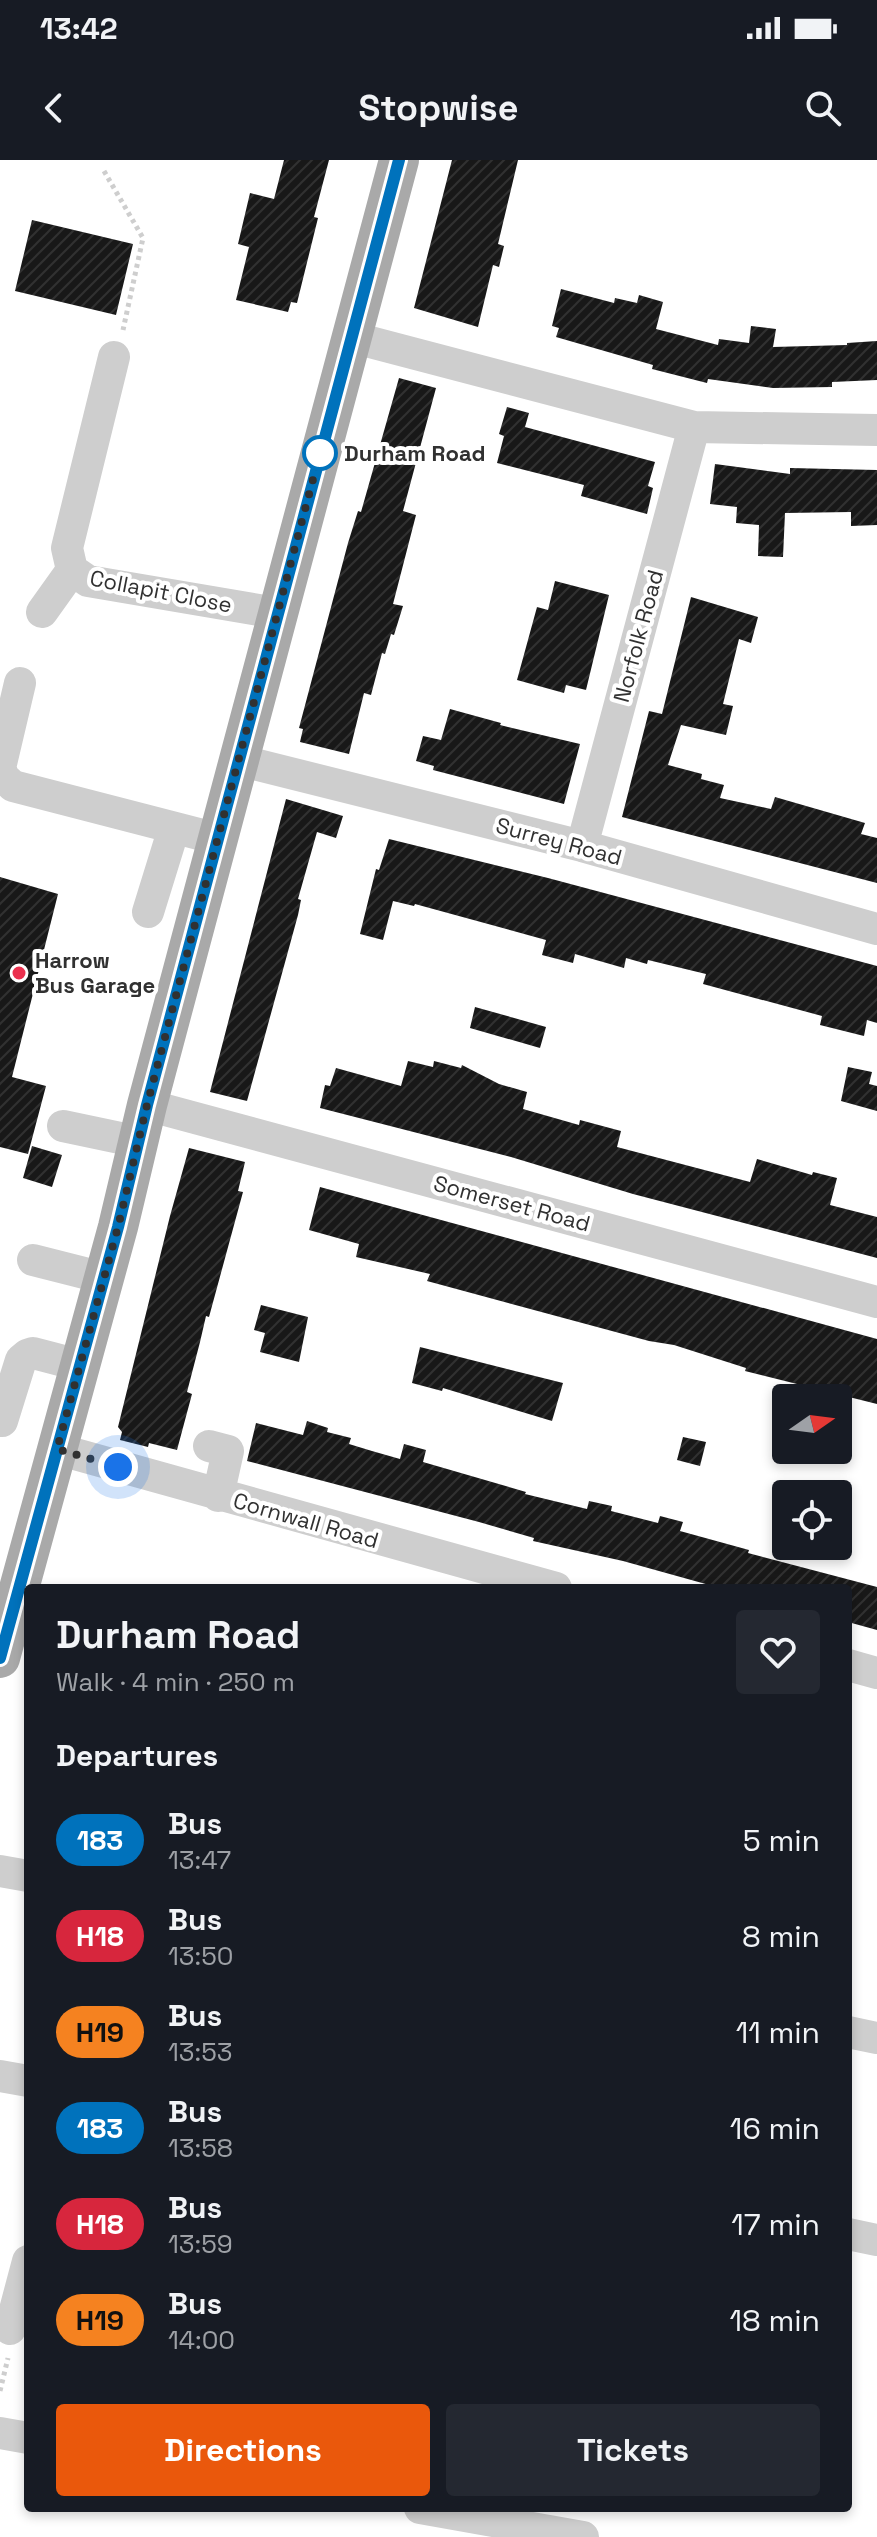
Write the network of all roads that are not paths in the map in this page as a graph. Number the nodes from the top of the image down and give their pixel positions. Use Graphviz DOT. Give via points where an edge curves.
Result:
graph roads {
  1 [pos="399,160"];
  2 [pos="351,337"];
  3 [pos="114,357"];
  4 [pos="694,427"];
  5 [pos="877,430"];
  6 [pos="72,570"];
  7 [pos="42,612"];
  8 [pos="277,613"];
  9 [pos="20,683"];
  10 [pos="238,760"];
  11 [pos="174,828"];
  12 [pos="218,839"];
  13 [pos="582,846"];
  14 [pos="148,912"];
  15 [pos="877,929"];
  16 [pos="143,1124"];
  17 [pos="63,1126"];
  18 [pos="33,1260"];
  19 [pos="104,1278"];
  20 [pos="877,1302"];
  21 [pos="79,1365"];
  22 [pos="8,1371"];
  23 [pos="2,1421"];
  24 [pos="209,1446"];
  25 [pos="57,1449"];
  26 [pos="218,1496"];
  27 [pos="541,1584"];
  28 [pos="0,1658"];
  29 [pos="852,1666"];
  30 [pos="877,1673"];
  31 [pos="0,1871"];
  32 [pos="24,1875"];
  33 [pos="852,2033"];
  34 [pos="877,2038"];
  35 [pos="0,2076"];
  36 [pos="24,2080"];
  37 [pos="852,2235"];
  38 [pos="877,2240"];
  39 [pos="24,2276"];
  40 [pos="10,2329"];
  41 [pos="0,2433"];
  42 [pos="24,2437"];
  43 [pos="442,2512"];
  44 [pos="583,2537"];
  1 -- 2 [label="main road"];
  2 -- 4 [label="street"];
  2 -- 8 [label="main road"];
  3 -- 6 [label="street, Collapit Close" via="67,548"];
  4 -- 5 [label="street"];
  4 -- 13 [label="street, Norfolk Road"];
  6 -- 7 [label="street"];
  6 -- 8 [label="street, Collapit Close" via="88,581"];
  8 -- 10 [label="main road"];
  9 -- 11 [label="street" via="0,768 4,778 13,786"];
  10 -- 12 [label="main road"];
  10 -- 13 [label="street, Surrey Road"];
  11 -- 12 [label="street"];
  11 -- 14 [label="street"];
  12 -- 16 [label="main road"];
  13 -- 15 [label="street, Surrey Road"];
  16 -- 17 [label="street, Somerset Road"];
  16 -- 19 [label="main road"];
  16 -- 20 [label="street, Somerset Road"];
  18 -- 19 [label="street"];
  19 -- 21 [label="main road"];
  21 -- 22 [label="street" via="33,1353"];
  21 -- 25 [label="main road"];
  22 -- 23 [label="street"];
  24 -- 26 [label="street" via="228,1451"];
  25 -- 26 [label="street, Cornwall Road"];
  25 -- 28 [label="main road"];
  26 -- 27 [label="street, Cornwall Road"];
  29 -- 30 [label="street"];
  31 -- 32 [label="street"];
  33 -- 34 [label="street"];
  35 -- 36 [label="street"];
  37 -- 38 [label="street"];
  39 -- 40 [label="street"];
  41 -- 42 [label="street"];
  43 -- 44 [label="street"];
}
